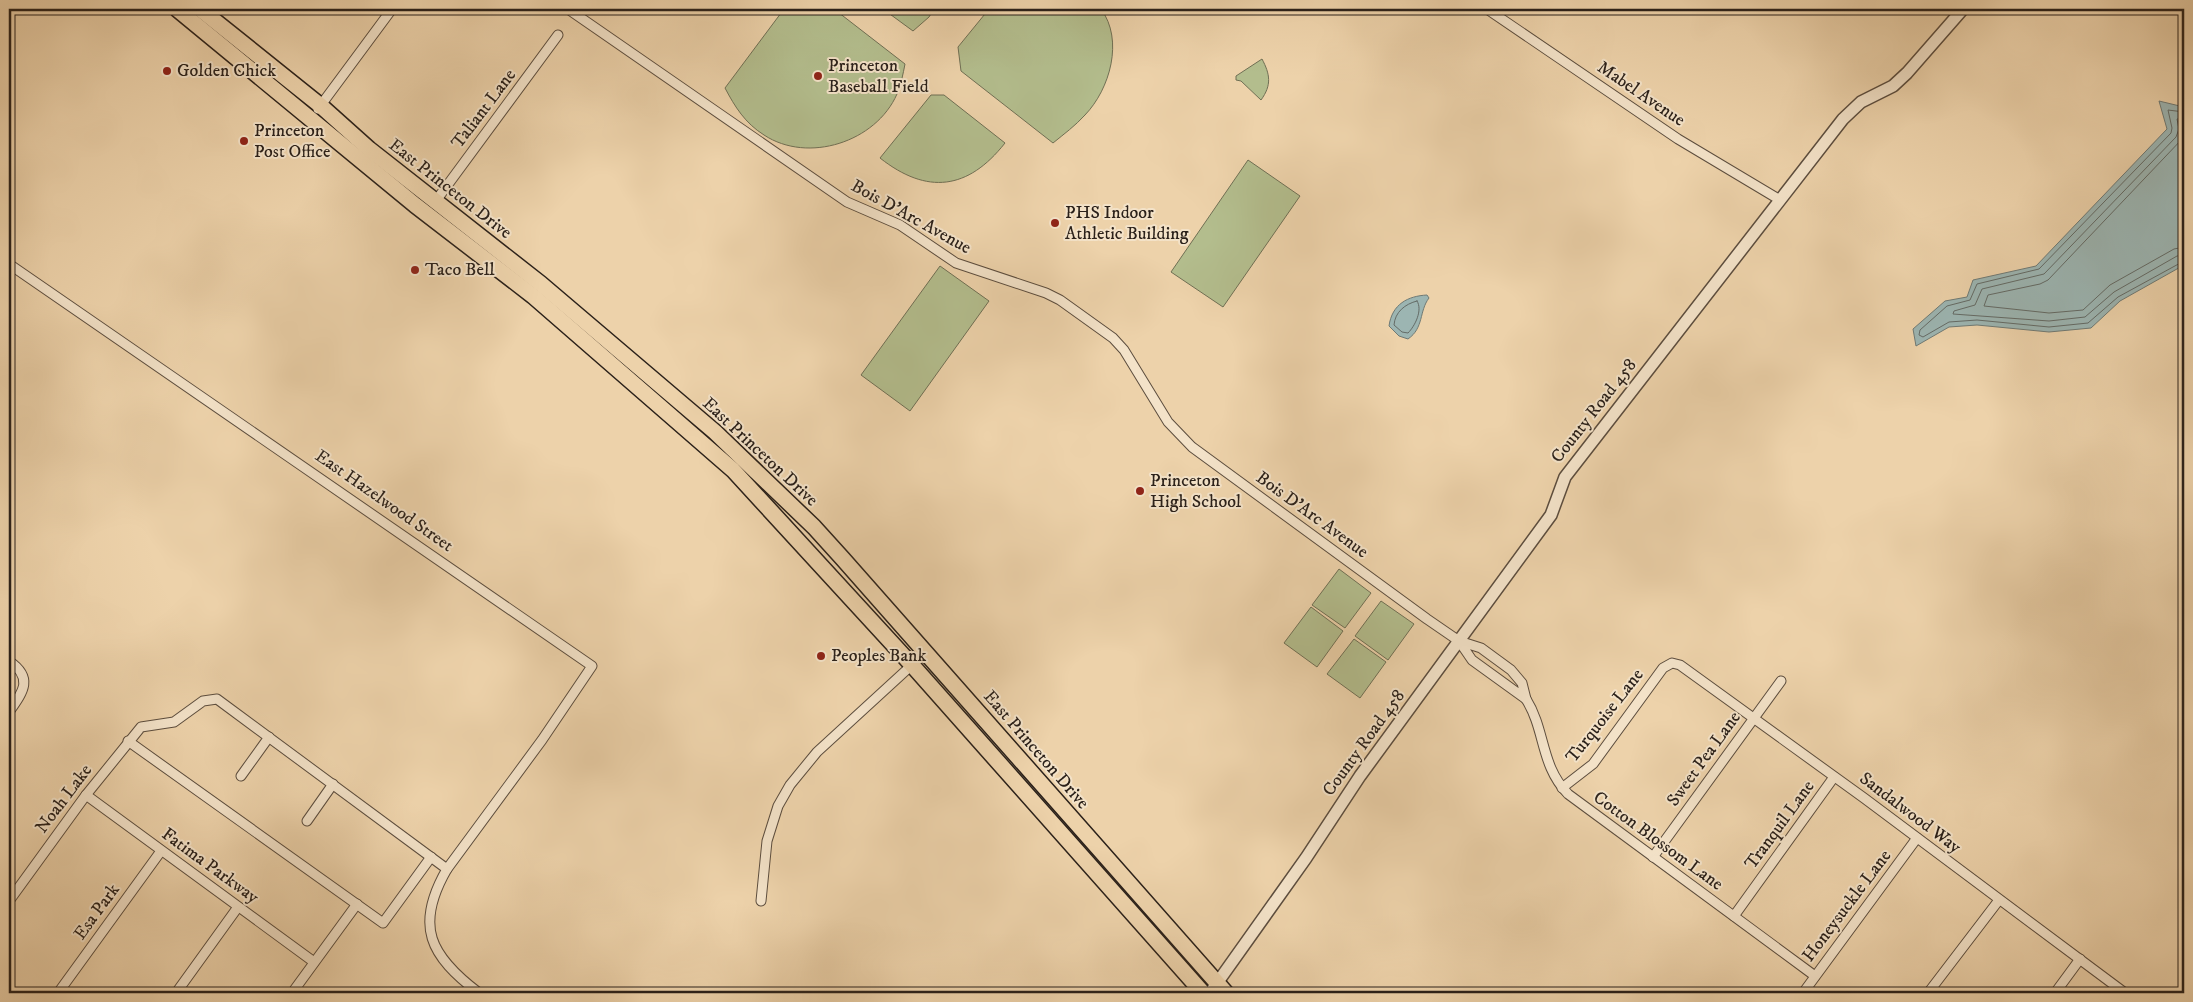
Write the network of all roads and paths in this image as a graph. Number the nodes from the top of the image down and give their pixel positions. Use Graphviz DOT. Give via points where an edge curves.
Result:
graph roads {
  1 [pos="177,9"];
  2 [pos="200,9"];
  3 [pos="392,9"];
  4 [pos="568,9"];
  5 [pos="1487,9"];
  6 [pos="1963,9"];
  7 [pos="558,36"];
  8 [pos="316,112"];
  9 [pos="1780,200"];
  10 [pos="435,202"];
  11 [pos="448,222"];
  12 [pos="9,264"];
  13 [pos="814,527"];
  14 [pos="799,542"];
  15 [pos="1459,641"];
  16 [pos="925,652"];
  17 [pos="9,661"];
  18 [pos="1672,663"];
  19 [pos="912,665"];
  20 [pos="1781,681"];
  21 [pos="1526,698"];
  22 [pos="9,712"];
  23 [pos="1754,718"];
  24 [pos="269,737"];
  25 [pos="128,741"];
  26 [pos="241,776"];
  27 [pos="1834,777"];
  28 [pos="333,784"];
  29 [pos="1562,788"];
  30 [pos="86,795"];
  31 [pos="307,821"];
  32 [pos="1917,838"];
  33 [pos="161,850"];
  34 [pos="431,857"];
  35 [pos="1652,857"];
  36 [pos="447,869"];
  37 [pos="1999,900"];
  38 [pos="9,901"];
  39 [pos="761,902"];
  40 [pos="357,904"];
  41 [pos="238,907"];
  42 [pos="1734,916"];
  43 [pos="2080,959"];
  44 [pos="314,962"];
  45 [pos="1815,976"];
  46 [pos="1217,990"];
  47 [pos="58,993"];
  48 [pos="176,993"];
  49 [pos="292,993"];
  50 [pos="478,993"];
  51 [pos="1203,993"];
  52 [pos="1803,993"];
  53 [pos="1928,993"];
  54 [pos="2055,993"];
  55 [pos="2125,993"];
  1 -- 8 [label="highway, East Princeton Drive"];
  2 -- 8 [label="highway, East Princeton Drive"];
  3 -- 8 [label="street"];
  4 -- 15 [label="street, Bois D'Arc Avenue" via="848,202 900,225 956,263 1052,296 1091,322 1124,350 1168,422 1192,447"];
  5 -- 9 [label="street, Mabel Avenue" via="1678,139"];
  6 -- 9 [label="street, County Road 458" via="1894,86 1861,102 1843,119"];
  7 -- 10 [label="street, Taliant Lane"];
  8 -- 10 [label="highway, East Princeton Drive"];
  8 -- 11 [label="highway, East Princeton Drive" via="369,168"];
  9 -- 15 [label="street, County Road 458" via="1565,477 1551,515"];
  10 -- 11 [label="highway, East Princeton Drive"];
  11 -- 13 [label="highway, East Princeton Drive" via="541,284 715,432"];
  11 -- 14 [label="highway, East Princeton Drive" via="711,449"];
  12 -- 36 [label="street, East Hazelwood Street" via="592,666"];
  13 -- 14 [label="highway"];
  13 -- 16 [label="highway, East Princeton Drive"];
  14 -- 19 [label="highway, East Princeton Drive"];
  15 -- 21 [label="street" via="1472,660"];
  15 -- 21 [label="street, Cotton Blossom Lane" via="1481,648 1511,670 1522,683"];
  15 -- 46 [label="street, County Road 458" via="1360,776"];
  16 -- 19 [label="street"];
  16 -- 46 [label="highway, East Princeton Drive"];
  17 -- 22 [label="street" via="23,674 25,683"];
  18 -- 23 [label="street, Sandalwood Way" via="1684,667"];
  18 -- 29 [label="street, Turquoise Lane" via="1663,668 1592,764"];
  19 -- 39 [label="street" via="817,752 790,785 778,806 767,841"];
  19 -- 51 [label="highway, East Princeton Drive"];
  20 -- 23 [label="street, Sweet Pea Lane"];
  21 -- 29 [label="street, Cotton Blossom Lane" via="1549,766"];
  23 -- 27 [label="street, Sandalwood Way"];
  23 -- 35 [label="street, Sweet Pea Lane"];
  24 -- 25 [label="street, Noah Lake" via="217,700 204,701 174,722 140,727"];
  24 -- 26 [label="street"];
  24 -- 28 [label="street, Noah Lake"];
  25 -- 30 [label="street, Noah Lake"];
  25 -- 40 [label="street"];
  27 -- 32 [label="street, Sandalwood Way"];
  27 -- 42 [label="street, Tranquil Lane"];
  28 -- 31 [label="street"];
  28 -- 34 [label="street, Noah Lake"];
  29 -- 35 [label="street, Cotton Blossom Lane"];
  30 -- 33 [label="street, Fatima Parkway"];
  30 -- 38 [label="street, Noah Lake"];
  32 -- 37 [label="street, Sandalwood Way"];
  32 -- 45 [label="street, Honeysuckle Lane"];
  33 -- 41 [label="street, Fatima Parkway"];
  33 -- 47 [label="street, Esa Park"];
  34 -- 36 [label="street, Noah Lake"];
  34 -- 40 [label="street" via="383,923"];
  35 -- 42 [label="street, Cotton Blossom Lane"];
  36 -- 50 [label="street" via="431,903 429,921 432,936 444,963"];
  37 -- 43 [label="street, Sandalwood Way"];
  37 -- 53 [label="street"];
  40 -- 44 [label="street"];
  41 -- 44 [label="street, Fatima Parkway"];
  41 -- 48 [label="street"];
  42 -- 45 [label="street, Cotton Blossom Lane"];
  43 -- 54 [label="street"];
  43 -- 55 [label="street, Sandalwood Way"];
  44 -- 49 [label="street"];
  45 -- 52 [label="street, Honeysuckle Lane"];
}
